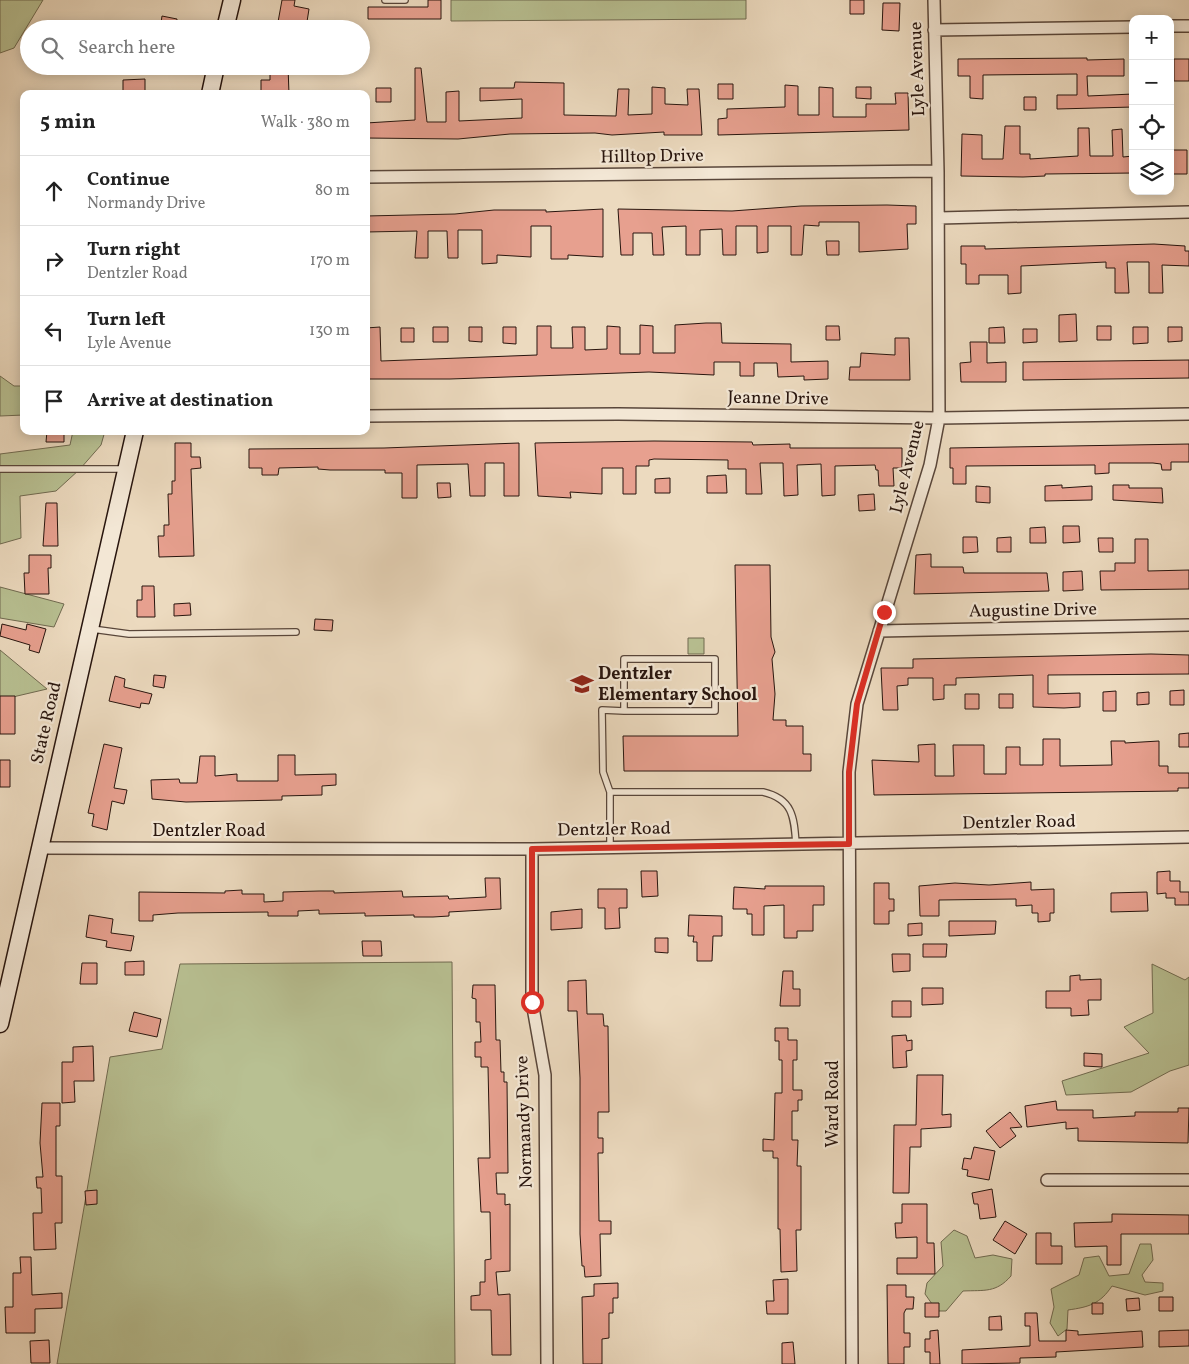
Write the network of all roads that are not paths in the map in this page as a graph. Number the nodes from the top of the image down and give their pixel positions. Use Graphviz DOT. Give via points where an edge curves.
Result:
graph roads {
  1 [pos="232,0"];
  2 [pos="385,0"];
  3 [pos="404,0"];
  4 [pos="934,0"];
  5 [pos="227,20"];
  6 [pos="1174,26"];
  7 [pos="1189,26"];
  8 [pos="1129,27"];
  9 [pos="934,30"];
  10 [pos="214,75"];
  11 [pos="211,90"];
  12 [pos="938,171"];
  13 [pos="370,177"];
  14 [pos="1189,212"];
  15 [pos="938,218"];
  16 [pos="1189,414"];
  17 [pos="370,416"];
  18 [pos="938,418"];
  19 [pos="134,435"];
  20 [pos="0,469"];
  21 [pos="127,469"];
  22 [pos="1189,625"];
  23 [pos="90,629"];
  24 [pos="296,632"];
  25 [pos="879,632"];
  26 [pos="624,711"];
  27 [pos="610,792"];
  28 [pos="1189,837"];
  29 [pos="849,844"];
  30 [pos="796,845"];
  31 [pos="39,848"];
  32 [pos="610,848"];
  33 [pos="532,849"];
  34 [pos="0,1024"];
  35 [pos="1047,1180"];
  36 [pos="1189,1180"];
  37 [pos="547,1364"];
  38 [pos="852,1364"];
  1 -- 5 [label="main road"];
  2 -- 3 [label="lane"];
  4 -- 9 [label="street, Lyle Avenue"];
  6 -- 7 [label="street"];
  8 -- 9 [label="street"];
  9 -- 12 [label="street, Lyle Avenue"];
  10 -- 11 [label="main road"];
  12 -- 13 [label="street, Hilltop Drive"];
  12 -- 15 [label="street, Lyle Avenue"];
  14 -- 15 [label="street"];
  15 -- 18 [label="street, Lyle Avenue"];
  16 -- 18 [label="street, Jeanne Drive"];
  17 -- 18 [label="street, Jeanne Drive" via="618,414"];
  18 -- 25 [label="street, Lyle Avenue" via="930,465"];
  19 -- 21 [label="main road, State Road"];
  20 -- 21 [label="lane"];
  21 -- 23 [label="main road, State Road"];
  22 -- 25 [label="street, Augustine Drive"];
  23 -- 24 [label="lane" via="129,634"];
  23 -- 31 [label="main road, State Road"];
  25 -- 29 [label="street, Lyle Avenue" via="857,704 849,772"];
  26 -- 26 [label="lane" via="624,659 715,659 715,711"];
  26 -- 27 [label="lane" via="602,710 603,772"];
  27 -- 30 [label="lane" via="763,792 776,795 792,814"];
  27 -- 32 [label="lane"];
  28 -- 29 [label="street, Dentzler Road"];
  29 -- 30 [label="street, Dentzler Road"];
  29 -- 38 [label="street, Ward Road"];
  30 -- 32 [label="street, Dentzler Road"];
  31 -- 33 [label="street, Dentzler Road"];
  31 -- 34 [label="main road, State Road"];
  32 -- 33 [label="street, Dentzler Road"];
  33 -- 37 [label="street, Normandy Drive" via="532,1002 545,1075"];
  35 -- 36 [label="street"];
}
